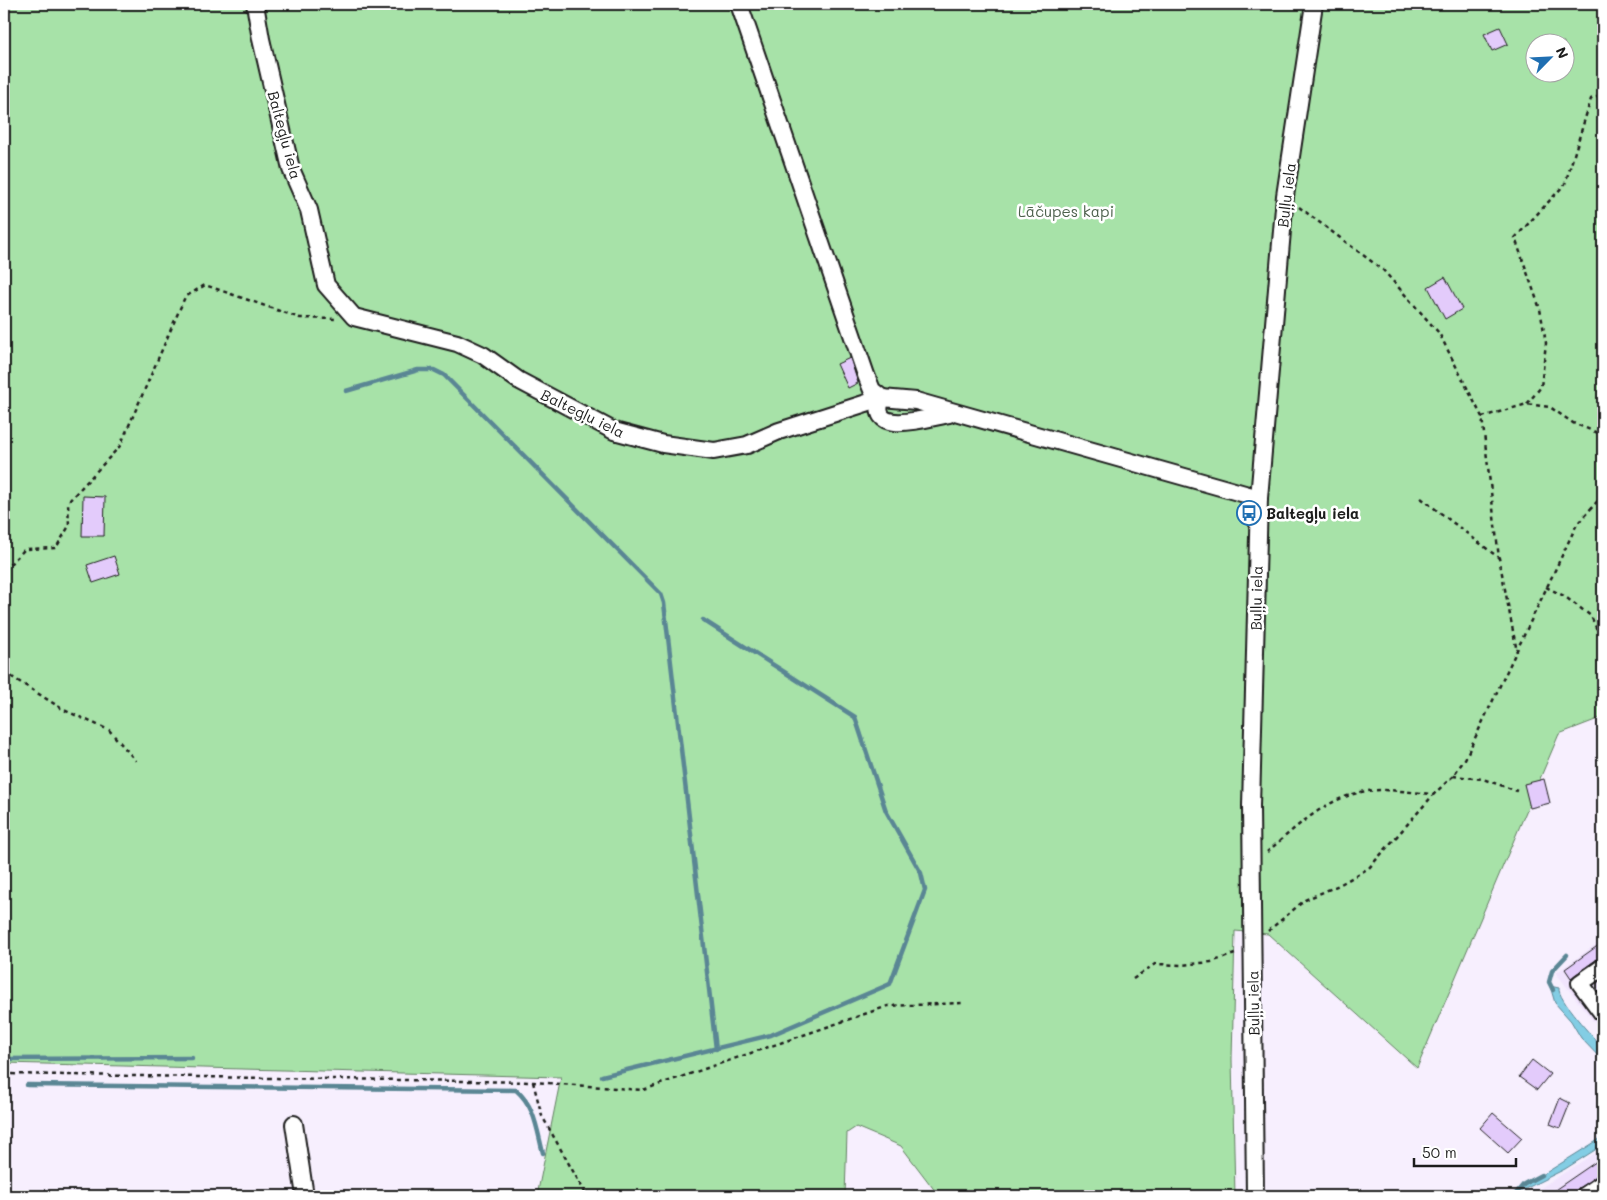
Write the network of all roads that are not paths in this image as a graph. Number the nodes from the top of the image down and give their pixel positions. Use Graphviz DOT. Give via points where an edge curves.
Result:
graph roads {
  1 [pos="255,4"];
  2 [pos="739,4"];
  3 [pos="1314,4"];
  4 [pos="882,398"];
  5 [pos="953,414"];
  6 [pos="1259,498"];
  7 [pos="1603,966"];
  8 [pos="1601,1007"];
  9 [pos="294,1124"];
  10 [pos="1603,1183"];
  11 [pos="305,1196"];
  12 [pos="1255,1196"];
  13 [pos="1584,1196"];
  1 -- 4 [label="street, Baltegļu iela" via="291,169 309,210 326,285 354,317 457,343 614,432 663,444 714,451 746,445"];
  2 -- 4 [label="street" via="866,375 872,390"];
  3 -- 6 [label="street, Buļļu iela" via="1284,196"];
  4 -- 5 [label="street, Baltegļu iela" via="916,401"];
  4 -- 5 [label="street" via="880,415 898,424"];
  5 -- 6 [label="street, Baltegļu iela"];
  6 -- 12 [label="street, Buļļu iela" via="1251,806"];
  7 -- 8 [label="street" via="1580,983"];
  9 -- 11 [label="street"];
  10 -- 13 [label="street"];
}
